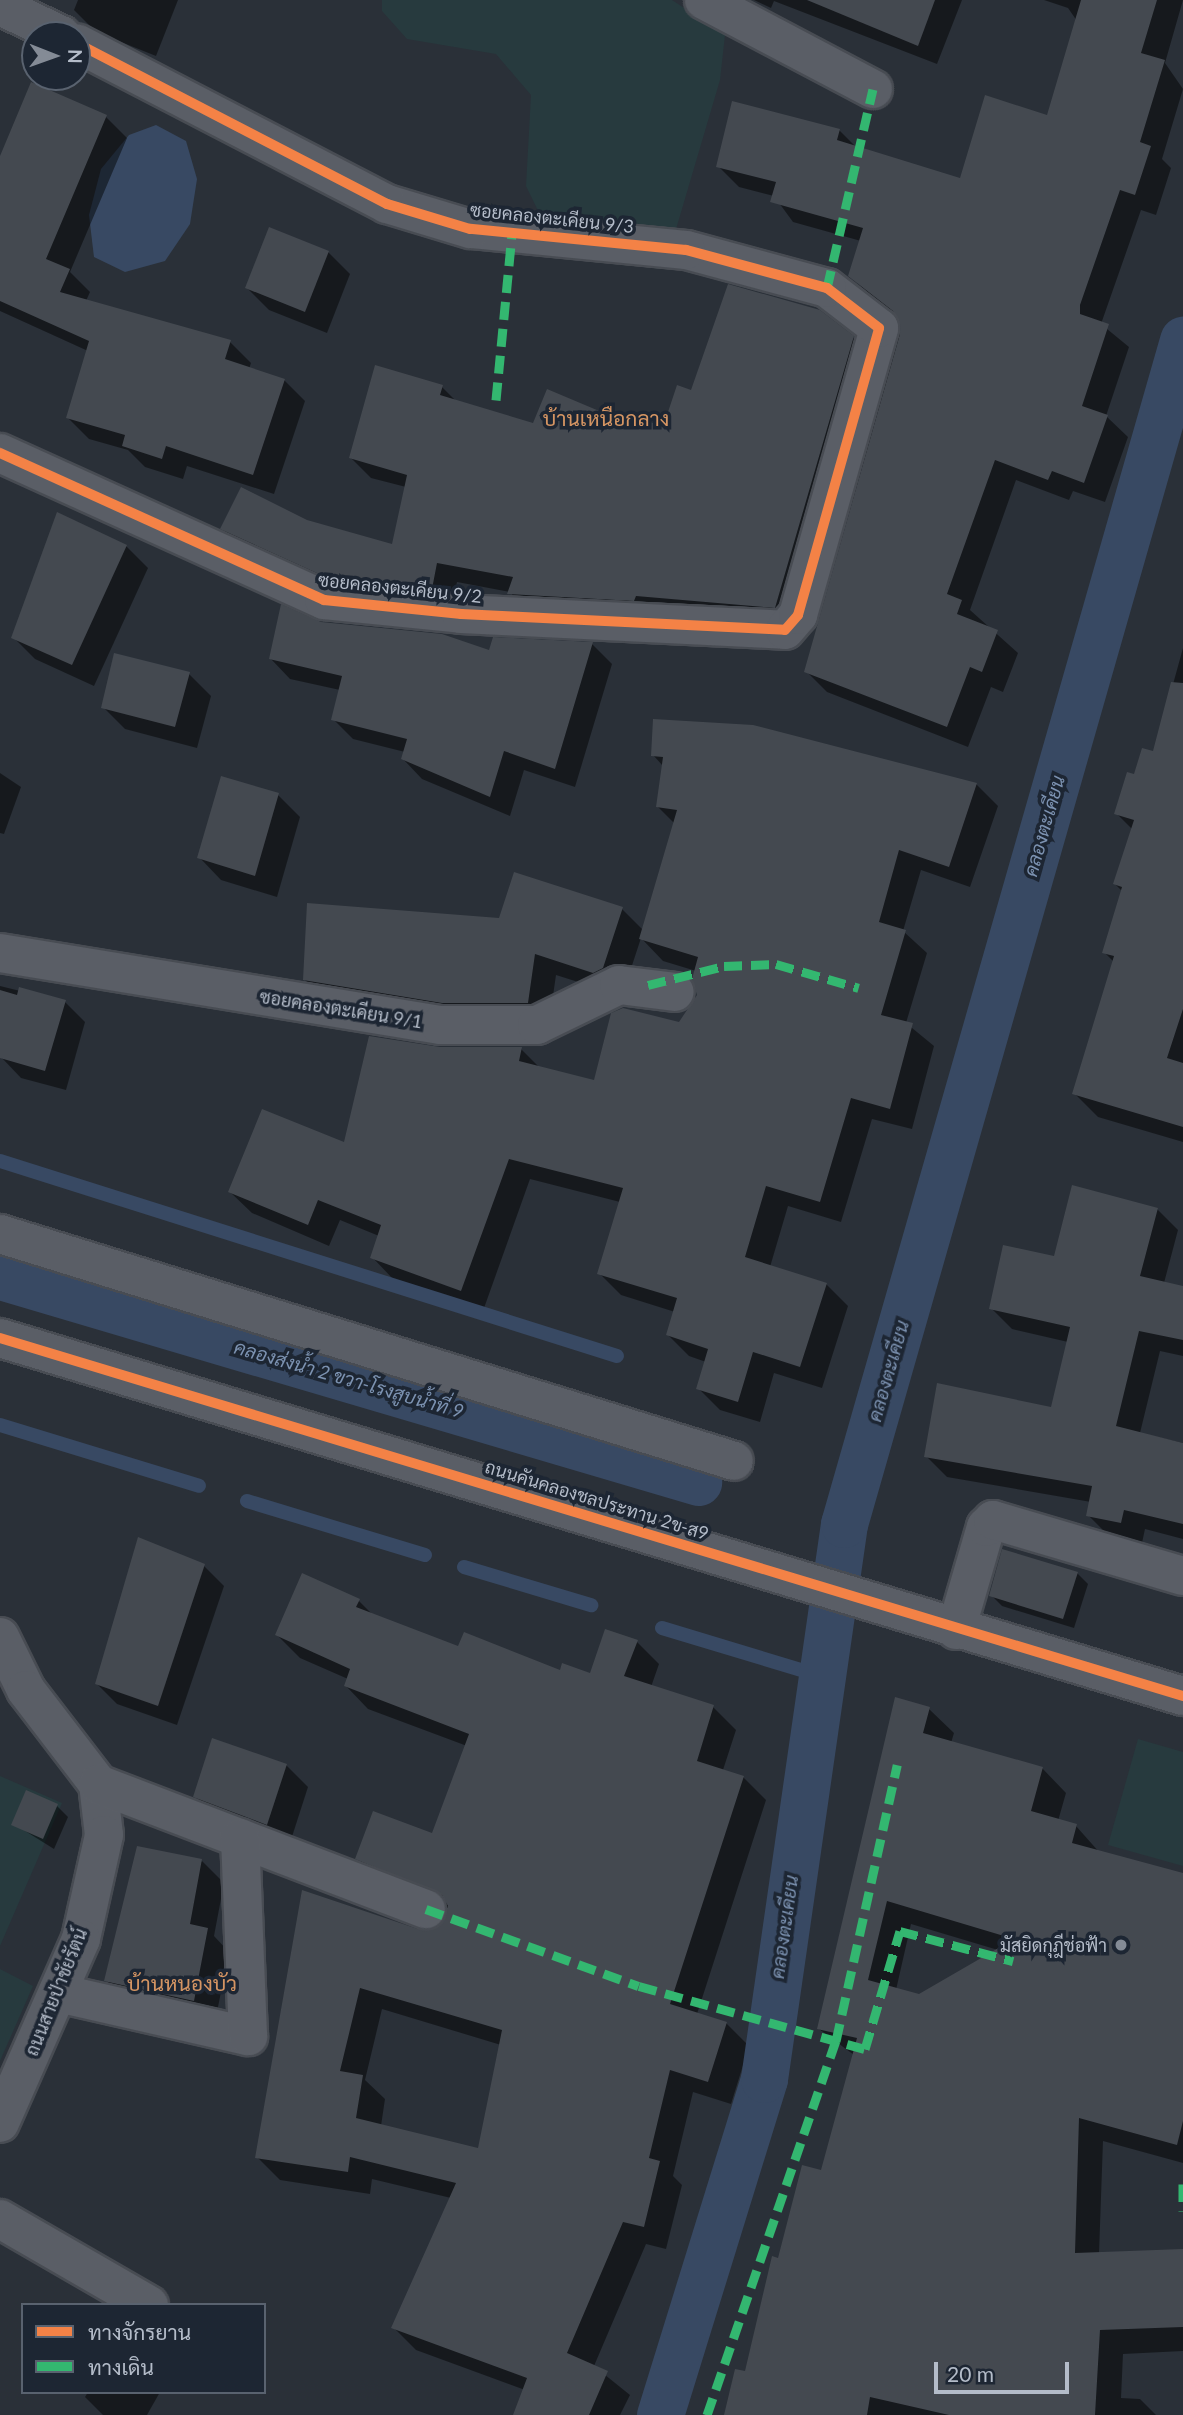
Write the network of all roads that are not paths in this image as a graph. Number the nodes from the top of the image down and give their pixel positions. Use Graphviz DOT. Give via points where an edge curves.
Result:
graph roads {
  1 [pos="705,0"];
  2 [pos="0,6"];
  3 [pos="32,21"];
  4 [pos="91,50"];
  5 [pos="873,89"];
  6 [pos="0,453"];
  7 [pos="785,630"];
  8 [pos="0,953"];
  9 [pos="675,992"];
  10 [pos="0,1234"];
  11 [pos="0,1338"];
  12 [pos="733,1461"];
  13 [pos="1183,1576"];
  14 [pos="956,1630"];
  15 [pos="0,1636"];
  16 [pos="1183,1696"];
  17 [pos="98,1784"];
  18 [pos="240,1838"];
  19 [pos="426,1909"];
  20 [pos="58,1993"];
  21 [pos="0,2123"];
  22 [pos="0,2219"];
  23 [pos="146,2303"];
  1 -- 5 [label="street"];
  2 -- 3 [label="street"];
  4 -- 7 [label="street, ซอยคลองตะเคียน 9/3" via="387,204 470,229 686,250 827,288 879,328 798,615"];
  6 -- 7 [label="street, ซอยคลองตะเคียน 9/2" via="324,600 461,614"];
  8 -- 9 [label="street, ซอยคลองตะเคียน 9/1" via="440,1025 537,1025 619,985"];
  10 -- 12 [label="street"];
  11 -- 14 [label="street, ถนนคันคลองชลประทาน 2ข-ส9"];
  13 -- 14 [label="street" via="993,1520 985,1527"];
  14 -- 16 [label="street, ถนนคันคลองชลประทาน 2ข-ส9"];
  15 -- 17 [label="street" via="26,1690"];
  17 -- 18 [label="street"];
  17 -- 20 [label="street, ถนนสายป่าชัยรัตน์" via="104,1835 81,1939"];
  18 -- 19 [label="street"];
  18 -- 20 [label="street" via="248,2036"];
  20 -- 21 [label="street, ถนนสายป่าชัยรัตน์"];
  22 -- 23 [label="street"];
}
